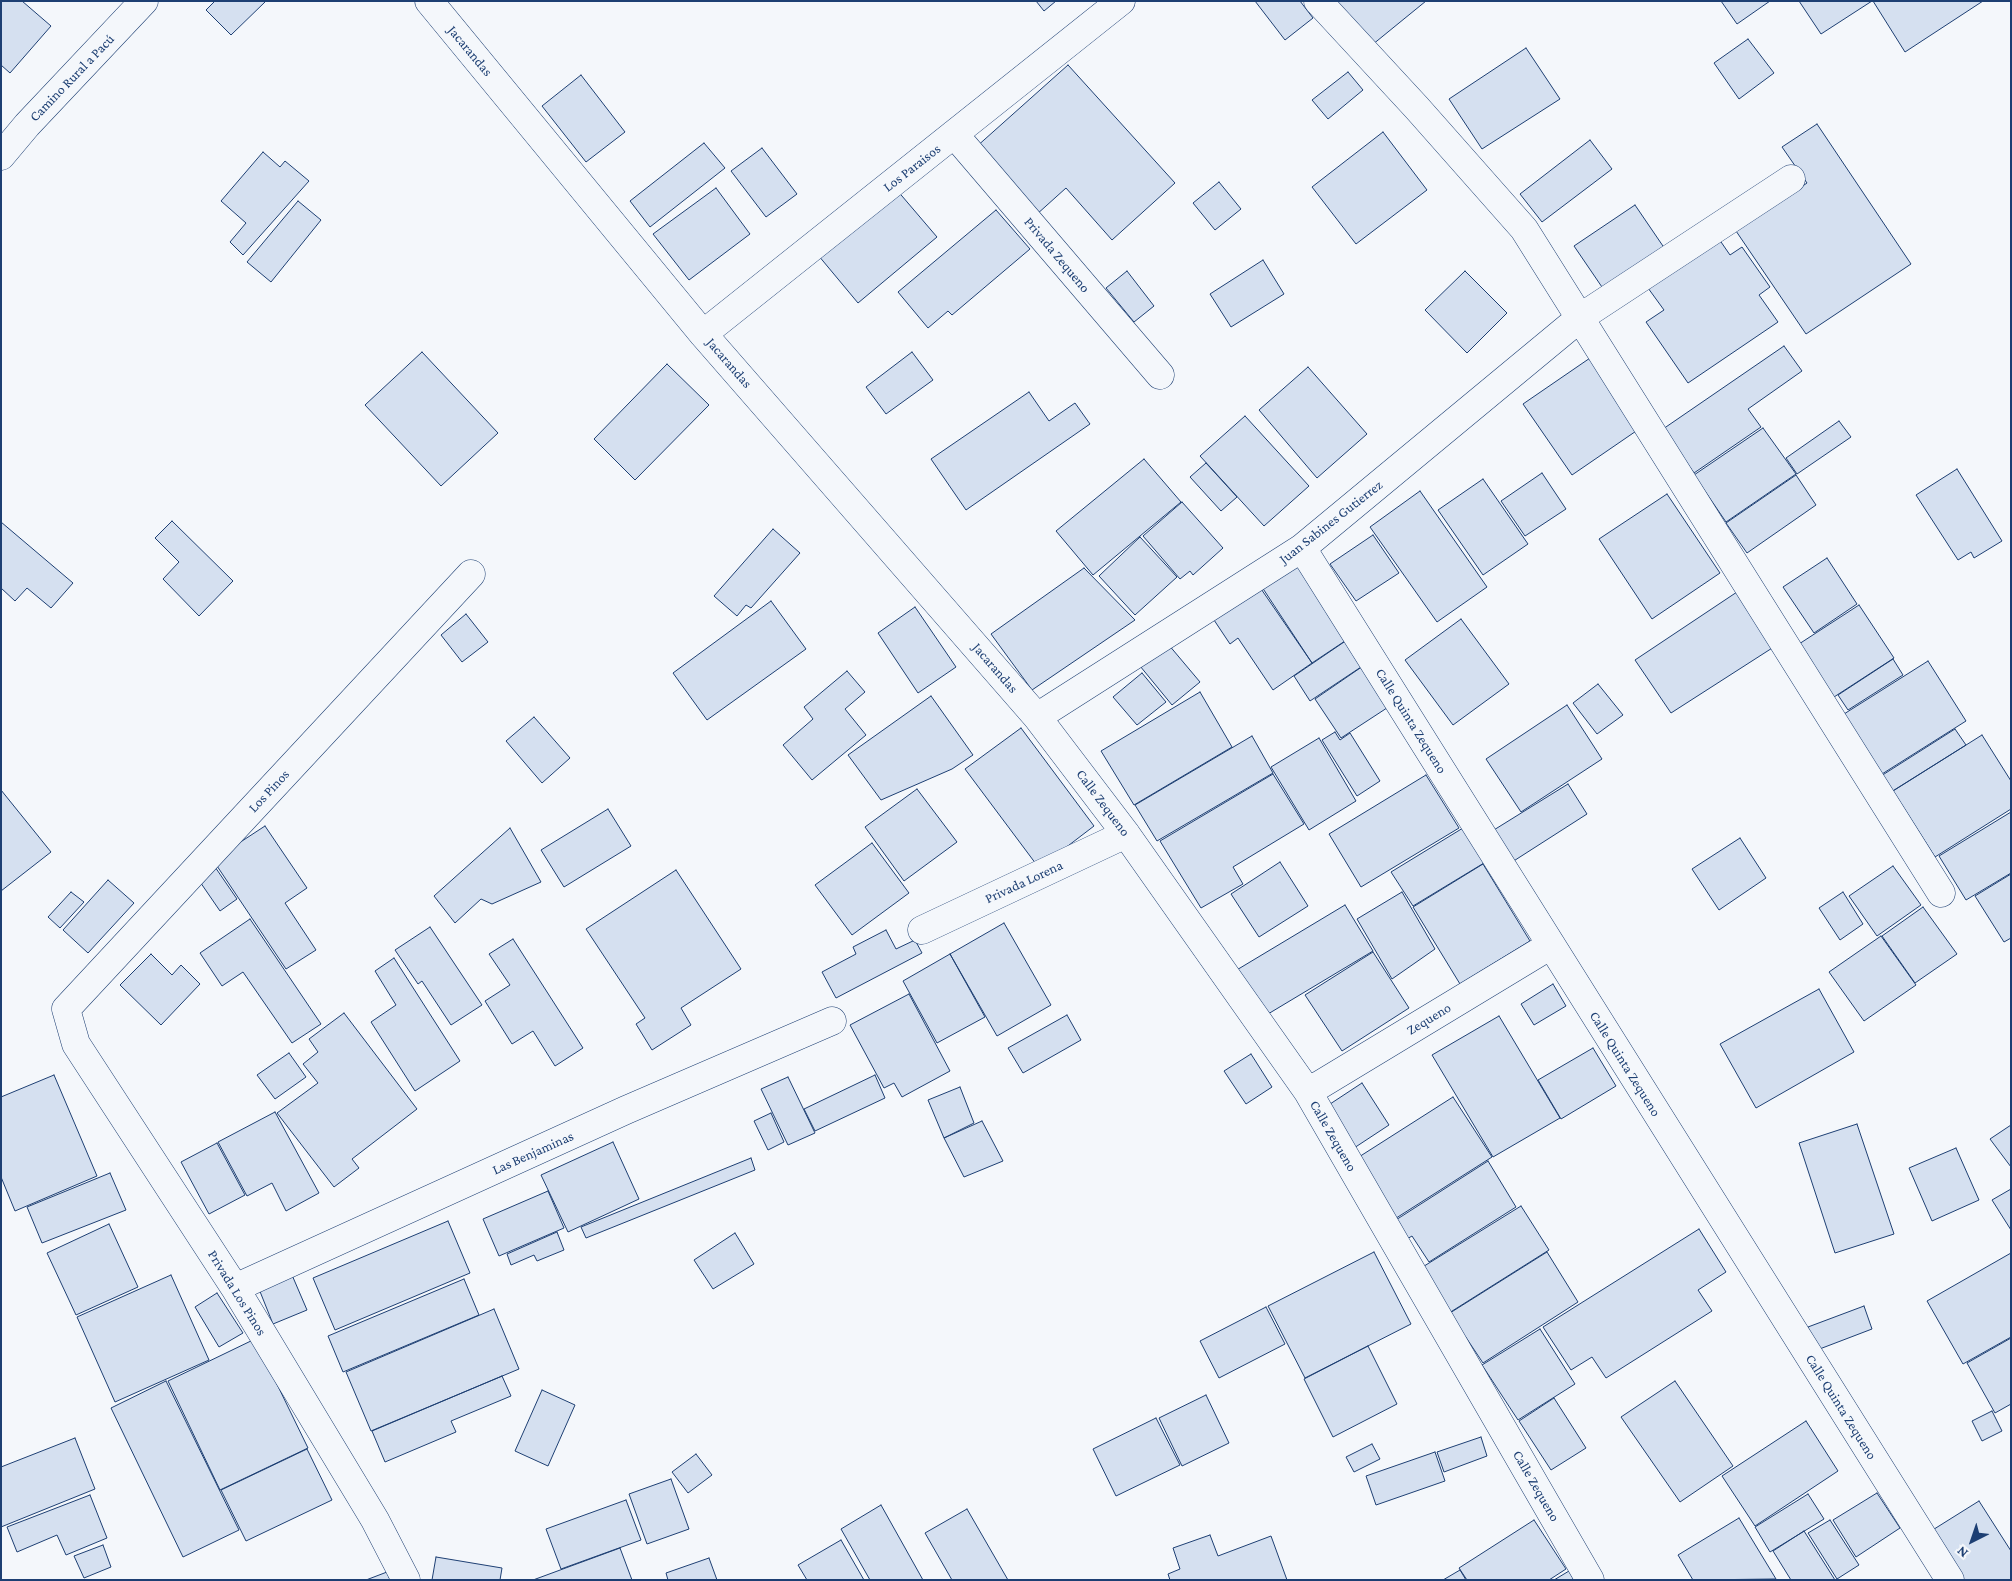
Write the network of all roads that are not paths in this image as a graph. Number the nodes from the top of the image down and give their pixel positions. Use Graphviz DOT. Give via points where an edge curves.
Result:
graph roads {
  1 [pos="144,1"];
  2 [pos="428,1"];
  3 [pos="1121,1"];
  4 [pos="1318,1"];
  5 [pos="954,134"];
  6 [pos="1,156"];
  7 [pos="1791,178"];
  8 [pos="1580,317"];
  9 [pos="703,334"];
  10 [pos="1160,375"];
  11 [pos="1302,548"];
  12 [pos="471,574"];
  13 [pos="1037,717"];
  14 [pos="1126,834"];
  15 [pos="1941,893"];
  16 [pos="922,930"];
  17 [pos="1550,945"];
  18 [pos="66,1009"];
  19 [pos="832,1021"];
  20 [pos="1308,1092"];
  21 [pos="235,1288"];
  22 [pos="406,1580"];
  23 [pos="1590,1580"];
  24 [pos="1950,1580"];
  1 -- 6 [label="street, Camino Rural a Pacú"];
  2 -- 9 [label="street, Jacarandas"];
  3 -- 5 [label="street, Los Paraisos"];
  4 -- 8 [label="street" via="1524,229"];
  5 -- 9 [label="street, Los Paraisos"];
  5 -- 10 [label="street, Privada Zequeno"];
  7 -- 8 [label="street, Juan Sabines Gutierrez"];
  8 -- 11 [label="street, Juan Sabines Gutierrez"];
  8 -- 15 [label="street"];
  9 -- 13 [label="street, Jacarandas"];
  11 -- 13 [label="street, Juan Sabines Gutierrez"];
  11 -- 17 [label="street, Calle Quinta Zequeno"];
  12 -- 18 [label="street, Los Pinos"];
  13 -- 14 [label="street, Calle Zequeno"];
  14 -- 16 [label="street, Privada Lorena"];
  14 -- 20 [label="street, Calle Zequeno"];
  17 -- 20 [label="street, Zequeno"];
  17 -- 24 [label="street, Calle Quinta Zequeno"];
  18 -- 21 [label="street, Privada Los Pinos" via="76,1044"];
  19 -- 21 [label="street, Las Benjaminas" via="626,1110"];
  20 -- 23 [label="street, Calle Zequeno"];
  21 -- 22 [label="street, Privada Los Pinos" via="375,1520"];
}
